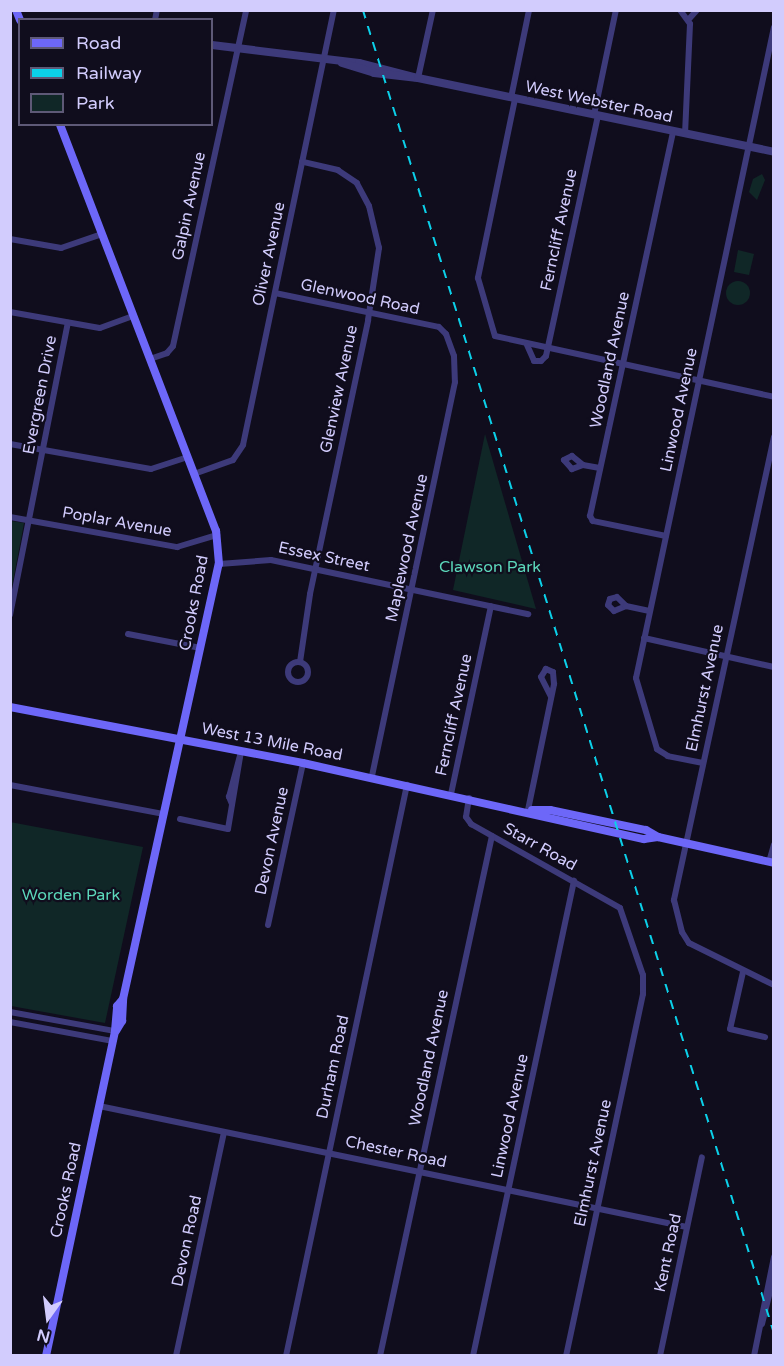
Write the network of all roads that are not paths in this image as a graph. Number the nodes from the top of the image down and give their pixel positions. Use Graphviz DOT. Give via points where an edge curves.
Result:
graph roads {
  1 [pos="246,10"];
  2 [pos="334,10"];
  3 [pos="432,10"];
  4 [pos="529,10"];
  5 [pos="616,10"];
  6 [pos="680,10"];
  7 [pos="697,10"];
  8 [pos="689,19"];
  9 [pos="774,27"];
  10 [pos="213,45"];
  11 [pos="237,48"];
  12 [pos="324,59"];
  13 [pos="418,78"];
  14 [pos="513,98"];
  15 [pos="596,116"];
  16 [pos="61,126"];
  17 [pos="674,132"];
  18 [pos="685,134"];
  19 [pos="749,147"];
  20 [pos="774,152"];
  21 [pos="302,162"];
  22 [pos="102,234"];
  23 [pos="10,239"];
  24 [pos="275,293"];
  25 [pos="10,312"];
  26 [pos="369,312"];
  27 [pos="133,316"];
  28 [pos="68,322"];
  29 [pos="439,327"];
  30 [pos="527,345"];
  31 [pos="547,350"];
  32 [pos="150,359"];
  33 [pos="622,365"];
  34 [pos="699,381"];
  35 [pos="774,397"];
  36 [pos="774,437"];
  37 [pos="10,444"];
  38 [pos="44,450"];
  39 [pos="188,457"];
  40 [pos="583,465"];
  41 [pos="600,468"];
  42 [pos="194,474"];
  43 [pos="10,517"];
  44 [pos="29,520"];
  45 [pos="217,535"];
  46 [pos="666,536"];
  47 [pos="219,564"];
  48 [pos="315,569"];
  49 [pos="412,590"];
  50 [pos="491,606"];
  51 [pos="626,606"];
  52 [pos="650,611"];
  53 [pos="528,614"];
  54 [pos="10,615"];
  55 [pos="128,634"];
  56 [pos="644,638"];
  57 [pos="201,648"];
  58 [pos="726,656"];
  59 [pos="300,662"];
  60 [pos="774,667"];
  61 [pos="551,697"];
  62 [pos="10,707"];
  63 [pos="182,741"];
  64 [pos="241,751"];
  65 [pos="303,763"];
  66 [pos="703,763"];
  67 [pos="372,777"];
  68 [pos="10,785"];
  69 [pos="408,785"];
  70 [pos="451,794"];
  71 [pos="469,798"];
  72 [pos="528,810"];
  73 [pos="164,814"];
  74 [pos="180,819"];
  75 [pos="492,836"];
  76 [pos="685,844"];
  77 [pos="774,845"];
  78 [pos="772,863"];
  79 [pos="574,881"];
  80 [pos="620,908"];
  81 [pos="268,925"];
  82 [pos="743,972"];
  83 [pos="774,985"];
  84 [pos="10,1012"];
  85 [pos="34,1016"];
  86 [pos="10,1022"];
  87 [pos="27,1025"];
  88 [pos="85,1026"];
  89 [pos="116,1031"];
  90 [pos="83,1036"];
  91 [pos="765,1037"];
  92 [pos="113,1041"];
  93 [pos="99,1106"];
  94 [pos="224,1133"];
  95 [pos="329,1153"];
  96 [pos="702,1157"];
  97 [pos="419,1170"];
  98 [pos="508,1189"];
  99 [pos="598,1208"];
  100 [pos="687,1227"];
  101 [pos="774,1257"];
  102 [pos="774,1275"];
  103 [pos="760,1330"];
  104 [pos="46,1356"];
  105 [pos="176,1356"];
  106 [pos="286,1356"];
  107 [pos="380,1356"];
  108 [pos="473,1356"];
  109 [pos="566,1356"];
  110 [pos="660,1356"];
  111 [pos="754,1356"];
  1 -- 11 [label="street, Galpin Avenue"];
  2 -- 12 [label="street, Oliver Avenue"];
  3 -- 13 [label="street"];
  4 -- 14 [label="street"];
  5 -- 15 [label="street, Ferncliff Avenue"];
  6 -- 8 [label="street"];
  7 -- 8 [label="street"];
  8 -- 18 [label="street"];
  9 -- 19 [label="street, Linwood Avenue"];
  10 -- 11 [label="street, West Webster Road"];
  11 -- 12 [label="street, West Webster Road"];
  11 -- 32 [label="street, Galpin Avenue" via="174,343 167,353"];
  12 -- 13 [label="street, West Webster Road" via="401,71"];
  12 -- 21 [label="street, Oliver Avenue"];
  13 -- 14 [label="street, West Webster Road"];
  14 -- 15 [label="street, West Webster Road"];
  14 -- 30 [label="street" via="478,278 494,335"];
  15 -- 17 [label="street, West Webster Road"];
  15 -- 31 [label="street, Ferncliff Avenue"];
  16 -- 22 [label="main road, Crooks Road"];
  17 -- 18 [label="street, West Webster Road"];
  17 -- 33 [label="street, Woodland Avenue"];
  18 -- 19 [label="street, West Webster Road"];
  19 -- 20 [label="street, West Webster Road"];
  19 -- 34 [label="street, Linwood Avenue"];
  21 -- 24 [label="street, Oliver Avenue"];
  21 -- 26 [label="street, Glenview Avenue" via="344,173 357,183 366,199 379,248"];
  22 -- 23 [label="street" via="61,248"];
  22 -- 27 [label="main road, Crooks Road"];
  24 -- 26 [label="street, Glenwood Road"];
  24 -- 42 [label="street, Oliver Avenue" via="241,450 232,460"];
  25 -- 28 [label="street"];
  26 -- 29 [label="street, Glenwood Road"];
  26 -- 48 [label="street, Glenview Avenue"];
  27 -- 28 [label="street" via="100,328"];
  27 -- 32 [label="main road, Crooks Road"];
  28 -- 38 [label="street, Evergreen Drive"];
  29 -- 49 [label="street, Maplewood Avenue" via="446,334 454,356 455,382"];
  30 -- 31 [label="street"];
  30 -- 31 [label="street" via="536,362 545,357"];
  31 -- 33 [label="street"];
  32 -- 39 [label="main road, Crooks Road"];
  33 -- 34 [label="street"];
  33 -- 41 [label="street, Woodland Avenue"];
  34 -- 35 [label="street"];
  34 -- 46 [label="street, Linwood Avenue"];
  36 -- 58 [label="street, Elmhurst Avenue"];
  37 -- 38 [label="street"];
  38 -- 39 [label="street" via="151,469"];
  38 -- 44 [label="street, Evergreen Drive"];
  39 -- 42 [label="main road, Crooks Road"];
  40 -- 41 [label="street"];
  41 -- 46 [label="street, Woodland Avenue" via="590,519"];
  42 -- 45 [label="main road, Crooks Road"];
  43 -- 44 [label="street, Poplar Avenue"];
  44 -- 45 [label="street, Poplar Avenue" via="177,547"];
  44 -- 54 [label="street, Evergreen Drive"];
  45 -- 47 [label="main road, Crooks Road"];
  46 -- 52 [label="street, Linwood Avenue"];
  47 -- 48 [label="street, Essex Street" via="261,559"];
  47 -- 57 [label="main road, Crooks Road"];
  48 -- 49 [label="street, Essex Street"];
  48 -- 59 [label="street, Glenview Avenue"];
  49 -- 50 [label="street, Essex Street"];
  49 -- 67 [label="street, Maplewood Avenue"];
  50 -- 53 [label="street, Essex Street"];
  50 -- 70 [label="street, Ferncliff Avenue"];
  51 -- 52 [label="street"];
  52 -- 56 [label="street, Linwood Avenue"];
  55 -- 57 [label="street"];
  56 -- 58 [label="street"];
  56 -- 66 [label="street, Linwood Avenue" via="636,682 655,745 669,756"];
  57 -- 63 [label="main road, Crooks Road"];
  58 -- 60 [label="street"];
  58 -- 66 [label="street, Elmhurst Avenue"];
  61 -- 72 [label="street"];
  62 -- 63 [label="main road, West 13 Mile Road"];
  63 -- 64 [label="main road, West 13 Mile Road"];
  63 -- 73 [label="main road, Crooks Road"];
  64 -- 65 [label="main road, West 13 Mile Road"];
  64 -- 74 [label="street" via="229,797 232,804 228,829"];
  65 -- 67 [label="main road, West 13 Mile Road"];
  65 -- 81 [label="street, Devon Avenue"];
  66 -- 76 [label="street, Elmhurst Avenue"];
  67 -- 69 [label="main road, West 13 Mile Road"];
  68 -- 73 [label="street"];
  69 -- 70 [label="main road, West 13 Mile Road"];
  69 -- 95 [label="street, Durham Road"];
  70 -- 71 [label="main road, West 13 Mile Road"];
  71 -- 72 [label="main road, West 13 Mile Road"];
  71 -- 75 [label="street, Starr Road" via="466,820"];
  72 -- 76 [label="main road, West 13 Mile Road" via="570,814 645,830"];
  73 -- 89 [label="main road, Crooks Road" via="123,999 117,1006"];
  75 -- 79 [label="street, Starr Road"];
  75 -- 97 [label="street, Woodland Avenue"];
  76 -- 78 [label="main road, West 13 Mile Road"];
  76 -- 82 [label="street, Elmhurst Avenue" via="674,900 682,932 689,943"];
  77 -- 78 [label="street"];
  79 -- 80 [label="street, Starr Road"];
  79 -- 98 [label="street, Linwood Avenue"];
  80 -- 99 [label="street, Elmhurst Avenue" via="644,986"];
  82 -- 83 [label="street"];
  82 -- 91 [label="street" via="730,1029"];
  84 -- 85 [label="street"];
  85 -- 87 [label="street"];
  85 -- 88 [label="street"];
  86 -- 87 [label="street"];
  87 -- 90 [label="street"];
  88 -- 89 [label="street"];
  88 -- 90 [label="street"];
  89 -- 92 [label="main road, Crooks Road"];
  90 -- 92 [label="street"];
  92 -- 93 [label="main road, Crooks Road"];
  93 -- 94 [label="street, Chester Road"];
  93 -- 104 [label="main road, Crooks Road"];
  94 -- 95 [label="street, Chester Road"];
  94 -- 105 [label="street, Devon Road"];
  95 -- 97 [label="street, Chester Road"];
  95 -- 106 [label="street, Durham Road"];
  96 -- 100 [label="street, Kent Road"];
  97 -- 98 [label="street, Chester Road"];
  97 -- 107 [label="street, Woodland Avenue"];
  98 -- 99 [label="street, Chester Road"];
  98 -- 108 [label="street, Linwood Avenue"];
  99 -- 100 [label="street, Chester Road"];
  99 -- 109 [label="street, Elmhurst Avenue"];
  100 -- 110 [label="street, Kent Road"];
  101 -- 103 [label="street" via="762,1302"];
  102 -- 103 [label="street"];
  103 -- 111 [label="street"];
}
